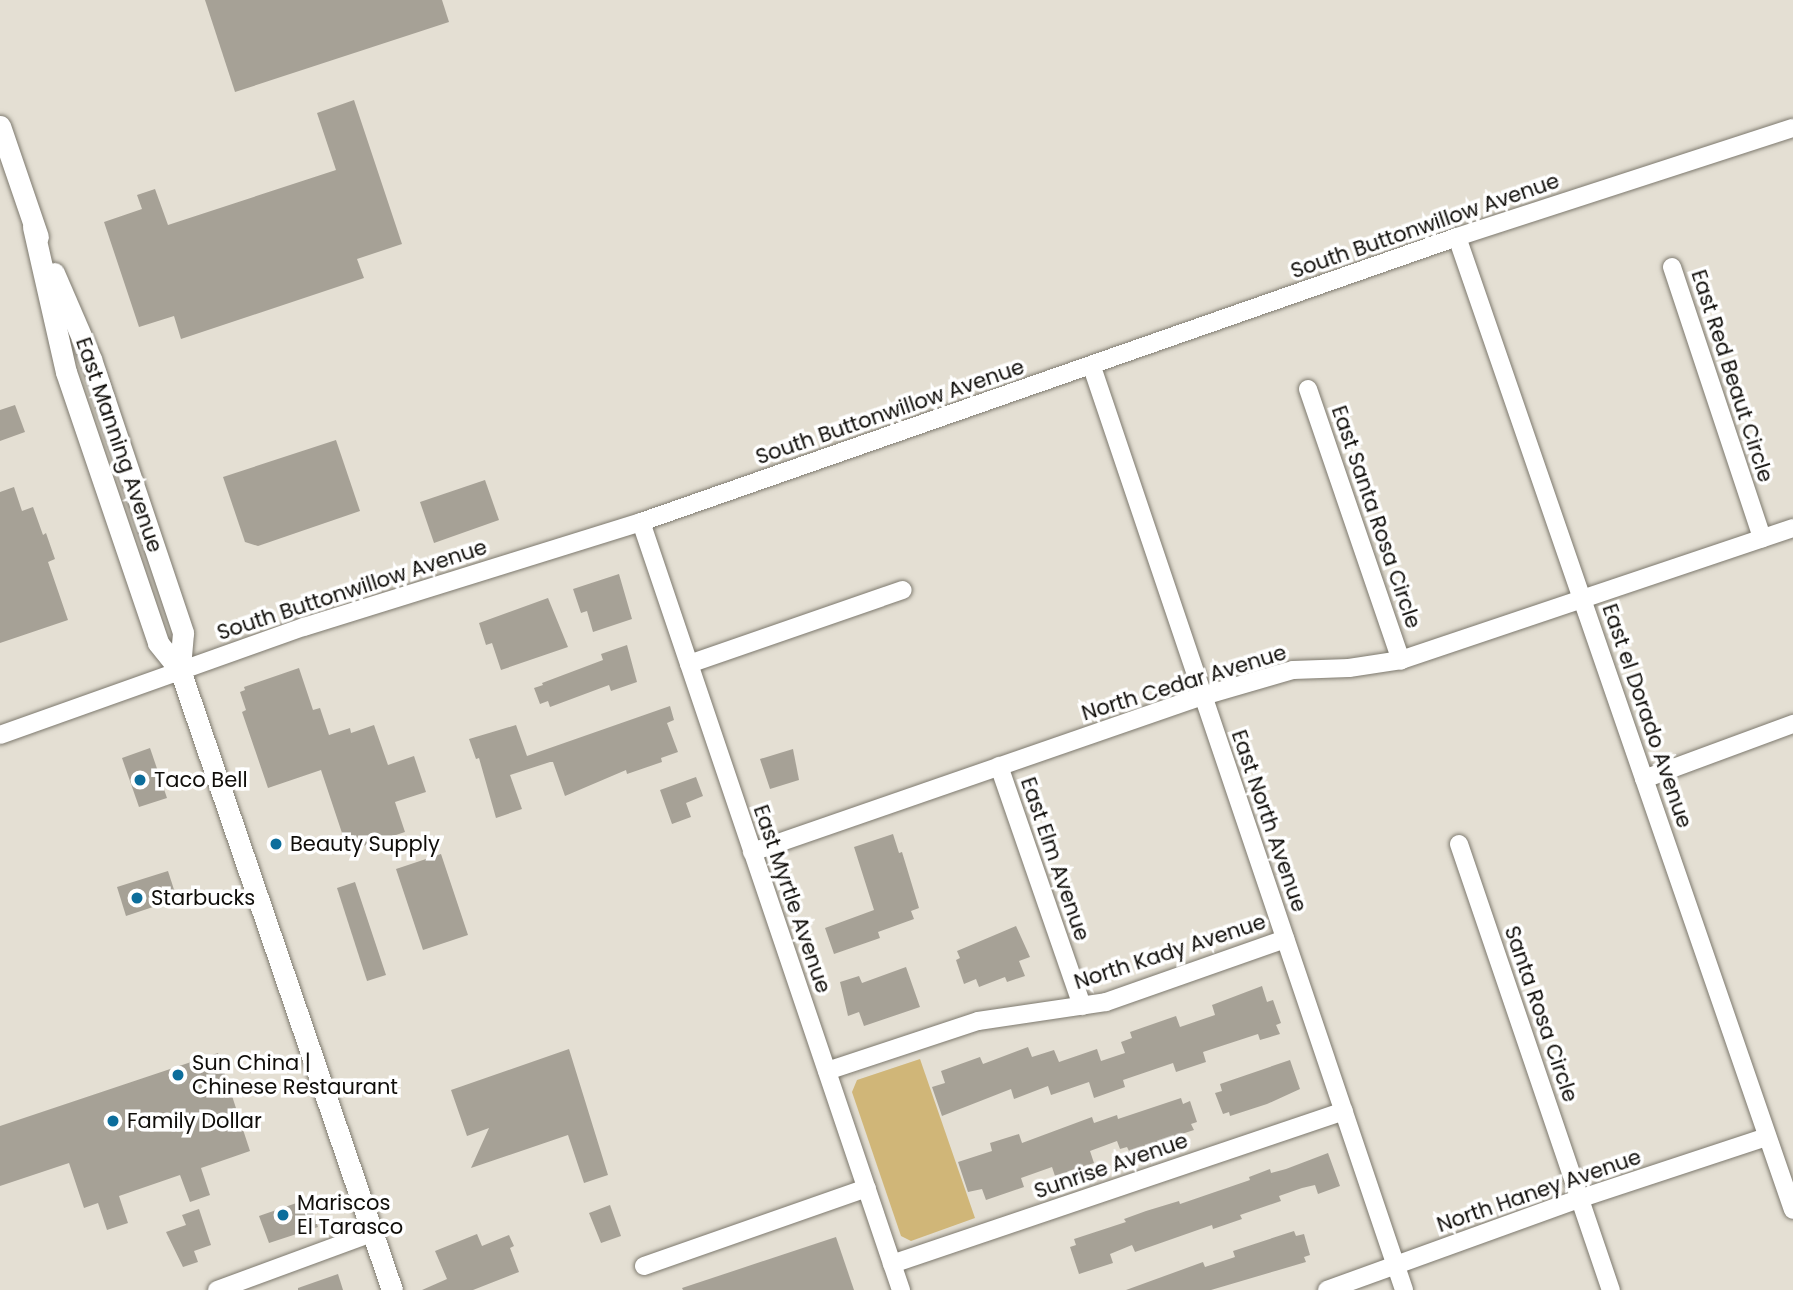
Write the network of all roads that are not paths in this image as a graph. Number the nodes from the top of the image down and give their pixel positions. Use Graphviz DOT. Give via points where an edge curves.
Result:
graph roads {
  1 [pos="0,126"];
  2 [pos="1793,128"];
  3 [pos="33,227"];
  4 [pos="1457,237"];
  5 [pos="1672,267"];
  6 [pos="1093,367"];
  7 [pos="66,372"];
  8 [pos="1308,389"];
  9 [pos="136,492"];
  10 [pos="640,522"];
  11 [pos="1793,528"];
  12 [pos="1762,538"];
  13 [pos="903,590"];
  14 [pos="1584,600"];
  15 [pos="1401,660"];
  16 [pos="689,664"];
  17 [pos="180,670"];
  18 [pos="1203,696"];
  19 [pos="1793,723"];
  20 [pos="0,735"];
  21 [pos="999,766"];
  22 [pos="1644,779"];
  23 [pos="1459,844"];
  24 [pos="752,852"];
  25 [pos="1285,939"];
  26 [pos="1082,1006"];
  27 [pos="827,1071"];
  28 [pos="1344,1111"];
  29 [pos="1767,1137"];
  30 [pos="867,1188"];
  31 [pos="1579,1199"];
  32 [pos="1793,1210"];
  33 [pos="372,1233"];
  34 [pos="892,1264"];
  35 [pos="645,1266"];
  36 [pos="1396,1266"];
  37 [pos="217,1290"];
  38 [pos="392,1290"];
  39 [pos="901,1290"];
  40 [pos="1327,1290"];
  41 [pos="1404,1290"];
  42 [pos="1611,1290"];
  1 -- 3 [label="main road, East Manning Avenue"];
  2 -- 4 [label="street, South Buttonwillow Avenue"];
  3 -- 7 [label="main road, East Manning Avenue"];
  3 -- 9 [label="main road, East Manning Avenue" via="91,359"];
  4 -- 6 [label="street, South Buttonwillow Avenue"];
  4 -- 14 [label="street, East el Dorado Avenue"];
  5 -- 12 [label="street, East Red Beaut Circle"];
  6 -- 10 [label="street, South Buttonwillow Avenue"];
  6 -- 18 [label="street, East North Avenue"];
  7 -- 9 [label="main road" via="81,376 111,457"];
  7 -- 17 [label="main road, East Manning Avenue" via="158,643"];
  8 -- 15 [label="street, East Santa Rosa Circle"];
  9 -- 17 [label="main road, East Manning Avenue" via="183,633"];
  10 -- 16 [label="street, East Myrtle Avenue"];
  10 -- 17 [label="street, South Buttonwillow Avenue"];
  11 -- 12 [label="street, North Cedar Avenue"];
  12 -- 14 [label="street, North Cedar Avenue"];
  13 -- 16 [label="street"];
  14 -- 15 [label="street, North Cedar Avenue"];
  14 -- 22 [label="street, East el Dorado Avenue"];
  15 -- 18 [label="street, North Cedar Avenue" via="1293,670"];
  16 -- 24 [label="street, East Myrtle Avenue"];
  17 -- 20 [label="street, South Buttonwillow Avenue"];
  17 -- 33 [label="main road, East Manning Avenue"];
  18 -- 21 [label="street, North Cedar Avenue"];
  18 -- 25 [label="street, East North Avenue"];
  19 -- 22 [label="street"];
  21 -- 24 [label="street, North Cedar Avenue"];
  21 -- 26 [label="street, East Elm Avenue"];
  22 -- 29 [label="street, East el Dorado Avenue"];
  23 -- 31 [label="street, Santa Rosa Circle"];
  24 -- 27 [label="street, East Myrtle Avenue"];
  25 -- 26 [label="street, North Kady Avenue" via="1106,1002"];
  25 -- 28 [label="street, East North Avenue"];
  26 -- 27 [label="street, North Kady Avenue" via="978,1021"];
  27 -- 30 [label="street, East Myrtle Avenue"];
  28 -- 34 [label="street, Sunrise Avenue"];
  28 -- 36 [label="street, East North Avenue"];
  29 -- 31 [label="street, North Haney Avenue"];
  29 -- 32 [label="street, East el Dorado Avenue"];
  30 -- 34 [label="street, East Myrtle Avenue"];
  30 -- 35 [label="street"];
  31 -- 36 [label="street, North Haney Avenue"];
  31 -- 42 [label="street, Santa Rosa Circle"];
  33 -- 37 [label="street"];
  33 -- 38 [label="main road, East Manning Avenue"];
  34 -- 39 [label="street, East Myrtle Avenue"];
  36 -- 40 [label="street, North Haney Avenue"];
  36 -- 41 [label="street, East North Avenue"];
}
